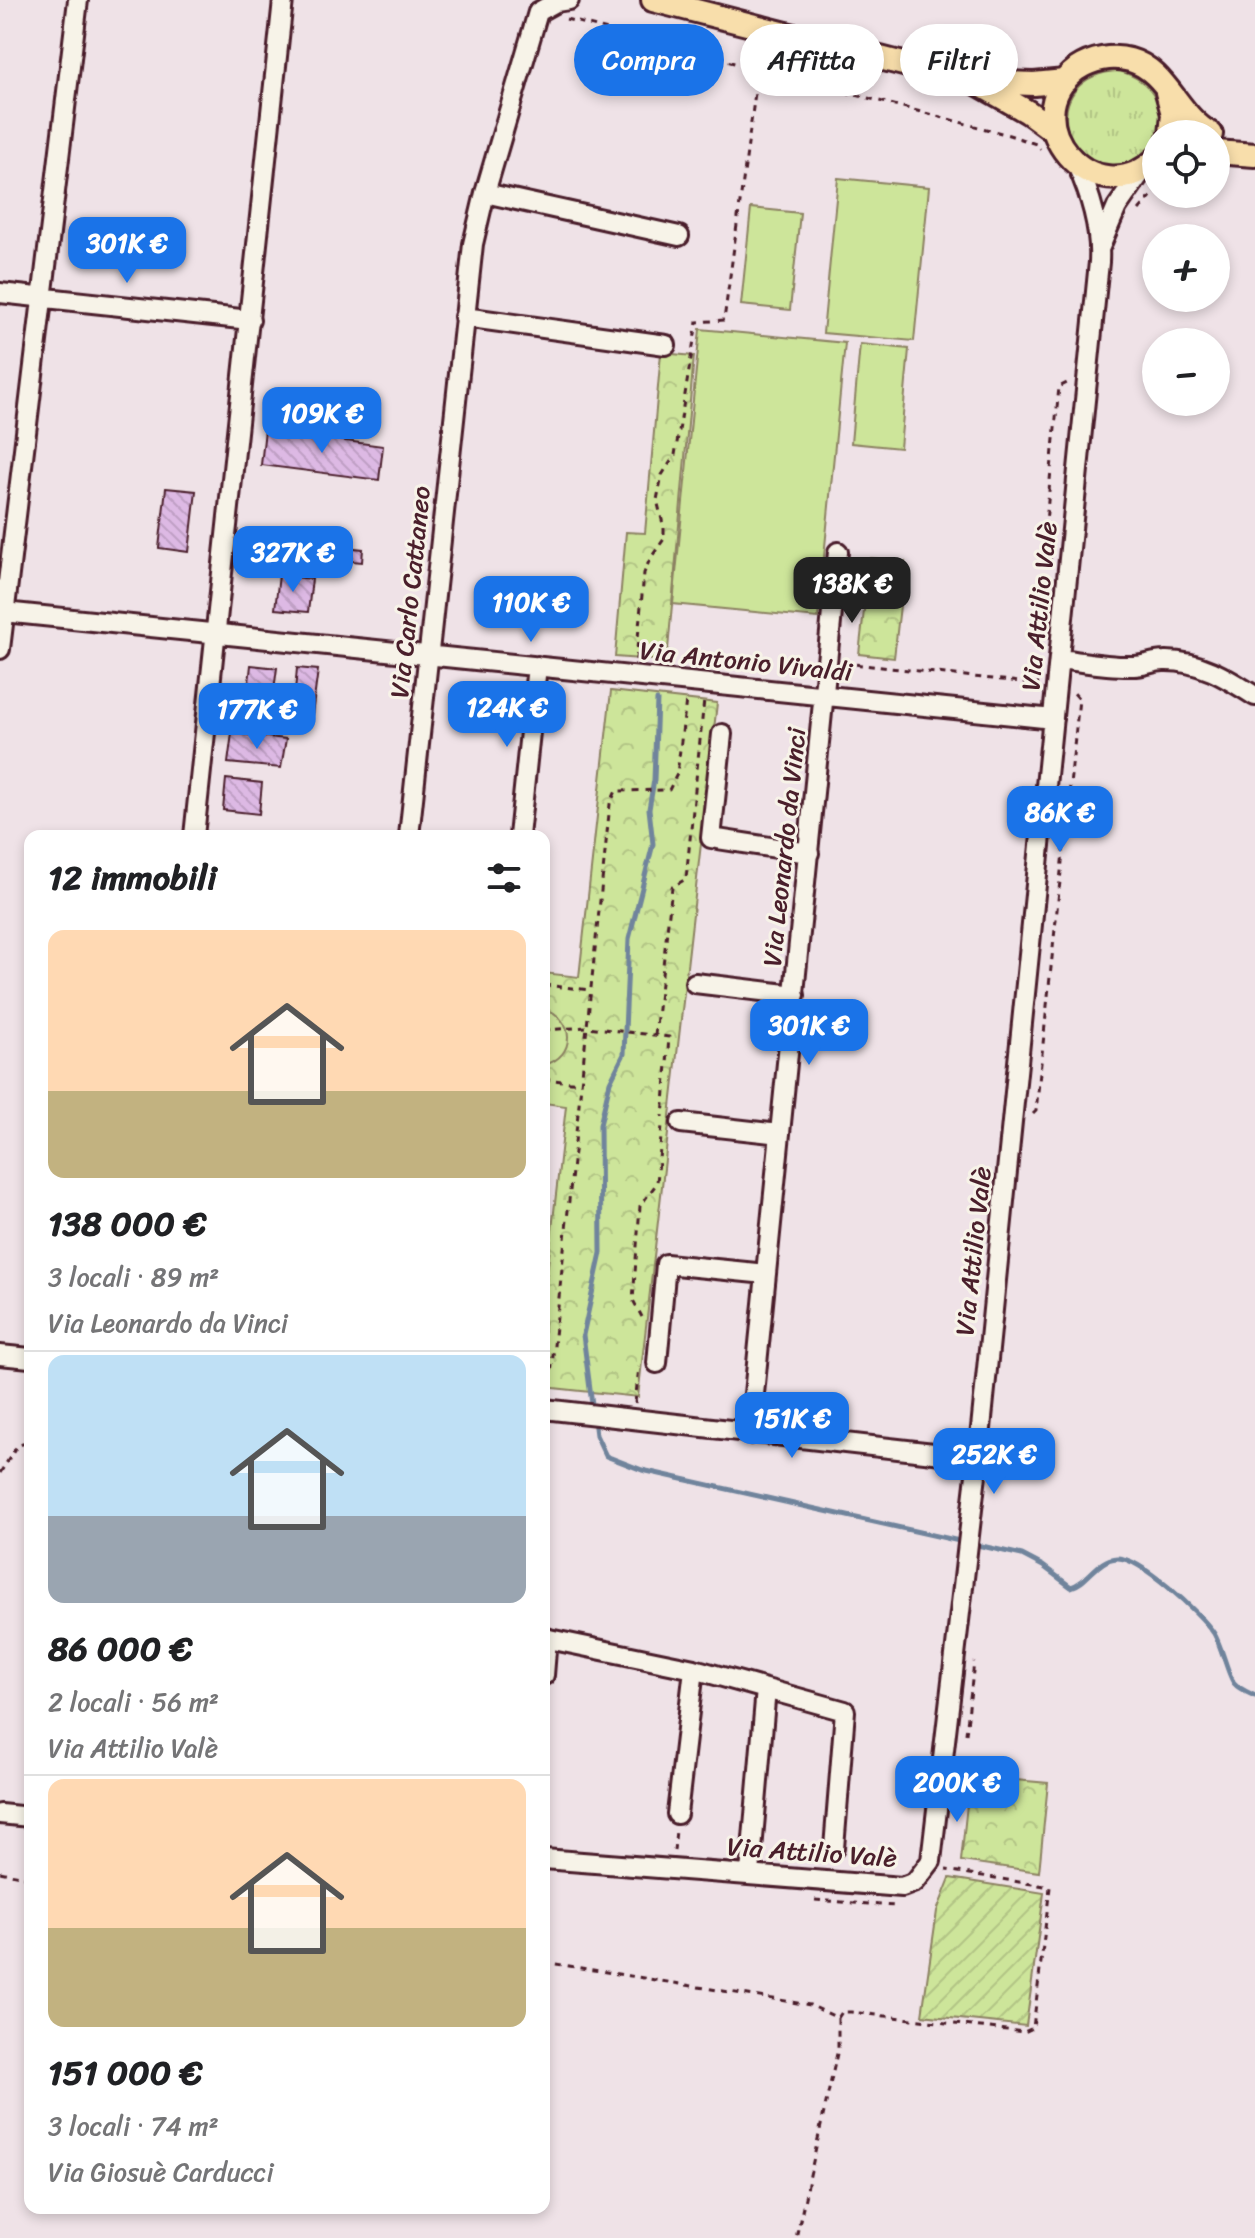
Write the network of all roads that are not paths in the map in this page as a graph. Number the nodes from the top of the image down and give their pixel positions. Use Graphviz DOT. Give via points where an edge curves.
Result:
graph roads {
  1 [pos="78,0"];
  2 [pos="283,0"];
  3 [pos="569,0"];
  4 [pos="653,0"];
  5 [pos="900,63"];
  6 [pos="1065,81"];
  7 [pos="1161,81"];
  8 [pos="1018,83"];
  9 [pos="999,96"];
  10 [pos="1172,120"];
  11 [pos="1193,120"];
  12 [pos="1054,131"];
  13 [pos="1230,144"];
  14 [pos="1230,153"];
  15 [pos="1251,154"];
  16 [pos="1077,165"];
  17 [pos="1142,168"];
  18 [pos="1142,174"];
  19 [pos="485,193"];
  20 [pos="679,236"];
  21 [pos="1100,247"];
  22 [pos="0,293"];
  23 [pos="42,297"];
  24 [pos="464,317"];
  25 [pos="250,320"];
  26 [pos="666,345"];
  27 [pos="838,552"];
  28 [pos="4,612"];
  29 [pos="215,633"];
  30 [pos="0,649"];
  31 [pos="429,655"];
  32 [pos="1060,659"];
  33 [pos="537,666"];
  34 [pos="825,695"];
  35 [pos="1255,696"];
  36 [pos="1053,719"];
  37 [pos="722,734"];
  38 [pos="195,830"];
  39 [pos="410,830"];
  40 [pos="520,830"];
  41 [pos="809,853"];
  42 [pos="695,983"];
  43 [pos="795,995"];
  44 [pos="681,1123"];
  45 [pos="780,1134"];
  46 [pos="766,1274"];
  47 [pos="0,1355"];
  48 [pos="24,1357"];
  49 [pos="648,1363"];
  50 [pos="550,1409"];
  51 [pos="750,1434"];
  52 [pos="978,1458"];
  53 [pos="550,1639"];
  54 [pos="694,1669"];
  55 [pos="766,1689"];
  56 [pos="0,1814"];
  57 [pos="677,1814"];
  58 [pos="24,1816"];
  59 [pos="834,1848"];
  60 [pos="550,1859"];
  61 [pos="750,1873"];
  1 -- 23 [label="street"];
  2 -- 25 [label="street"];
  3 -- 19 [label="street, Via Carlo Cattaneo" via="538,12"];
  4 -- 5 [label="main road"];
  6 -- 7 [label="main road" via="1085,64 1117,58 1143,66"];
  6 -- 8 [label="main road"];
  6 -- 12 [label="main road" via="1054,105"];
  7 -- 10 [label="main road"];
  7 -- 11 [label="main road"];
  9 -- 12 [label="main road"];
  12 -- 16 [label="main road"];
  13 -- 15 [label="main road"];
  14 -- 15 [label="main road"];
  16 -- 17 [label="main road" via="1106,177"];
  16 -- 21 [label="street, Via Attilio Valè" via="1091,198"];
  18 -- 21 [label="street, Via Attilio Valè" via="1117,207"];
  19 -- 20 [label="street"];
  19 -- 24 [label="street, Via Carlo Cattaneo"];
  21 -- 32 [label="street, Via Attilio Valè"];
  22 -- 23 [label="street"];
  23 -- 25 [label="street"];
  23 -- 28 [label="street"];
  24 -- 26 [label="street"];
  24 -- 31 [label="street, Via Carlo Cattaneo"];
  25 -- 29 [label="street"];
  27 -- 34 [label="street, Via Leonardo da Vinci"];
  28 -- 29 [label="street, Via Antonio Vivaldi"];
  28 -- 30 [label="street"];
  29 -- 31 [label="street, Via Antonio Vivaldi"];
  29 -- 38 [label="street"];
  31 -- 33 [label="street, Via Antonio Vivaldi"];
  31 -- 39 [label="street, Via Carlo Cattaneo"];
  32 -- 35 [label="street" via="1138,666 1183,662 1214,672"];
  32 -- 36 [label="street, Via Attilio Valè"];
  33 -- 34 [label="street, Via Antonio Vivaldi"];
  33 -- 40 [label="street"];
  34 -- 36 [label="street, Via Antonio Vivaldi"];
  34 -- 41 [label="street, Via Leonardo da Vinci"];
  36 -- 52 [label="street, Via Attilio Valè"];
  37 -- 41 [label="street" via="711,838"];
  41 -- 43 [label="street, Via Leonardo da Vinci"];
  42 -- 43 [label="street"];
  43 -- 45 [label="street, Via Leonardo da Vinci"];
  44 -- 45 [label="street"];
  45 -- 46 [label="street, Via Leonardo da Vinci"];
  46 -- 49 [label="street" via="666,1264"];
  46 -- 51 [label="street, Via Leonardo da Vinci"];
  47 -- 48 [label="street"];
  50 -- 51 [label="street"];
  51 -- 52 [label="street"];
  52 -- 61 [label="street, Via Attilio Valè" via="934,1848 925,1872 902,1887"];
  53 -- 54 [label="street"];
  54 -- 55 [label="street"];
  54 -- 57 [label="street"];
  55 -- 59 [label="street" via="845,1711"];
  55 -- 61 [label="street"];
  56 -- 58 [label="street"];
  60 -- 61 [label="street, Via Attilio Valè"];
}
